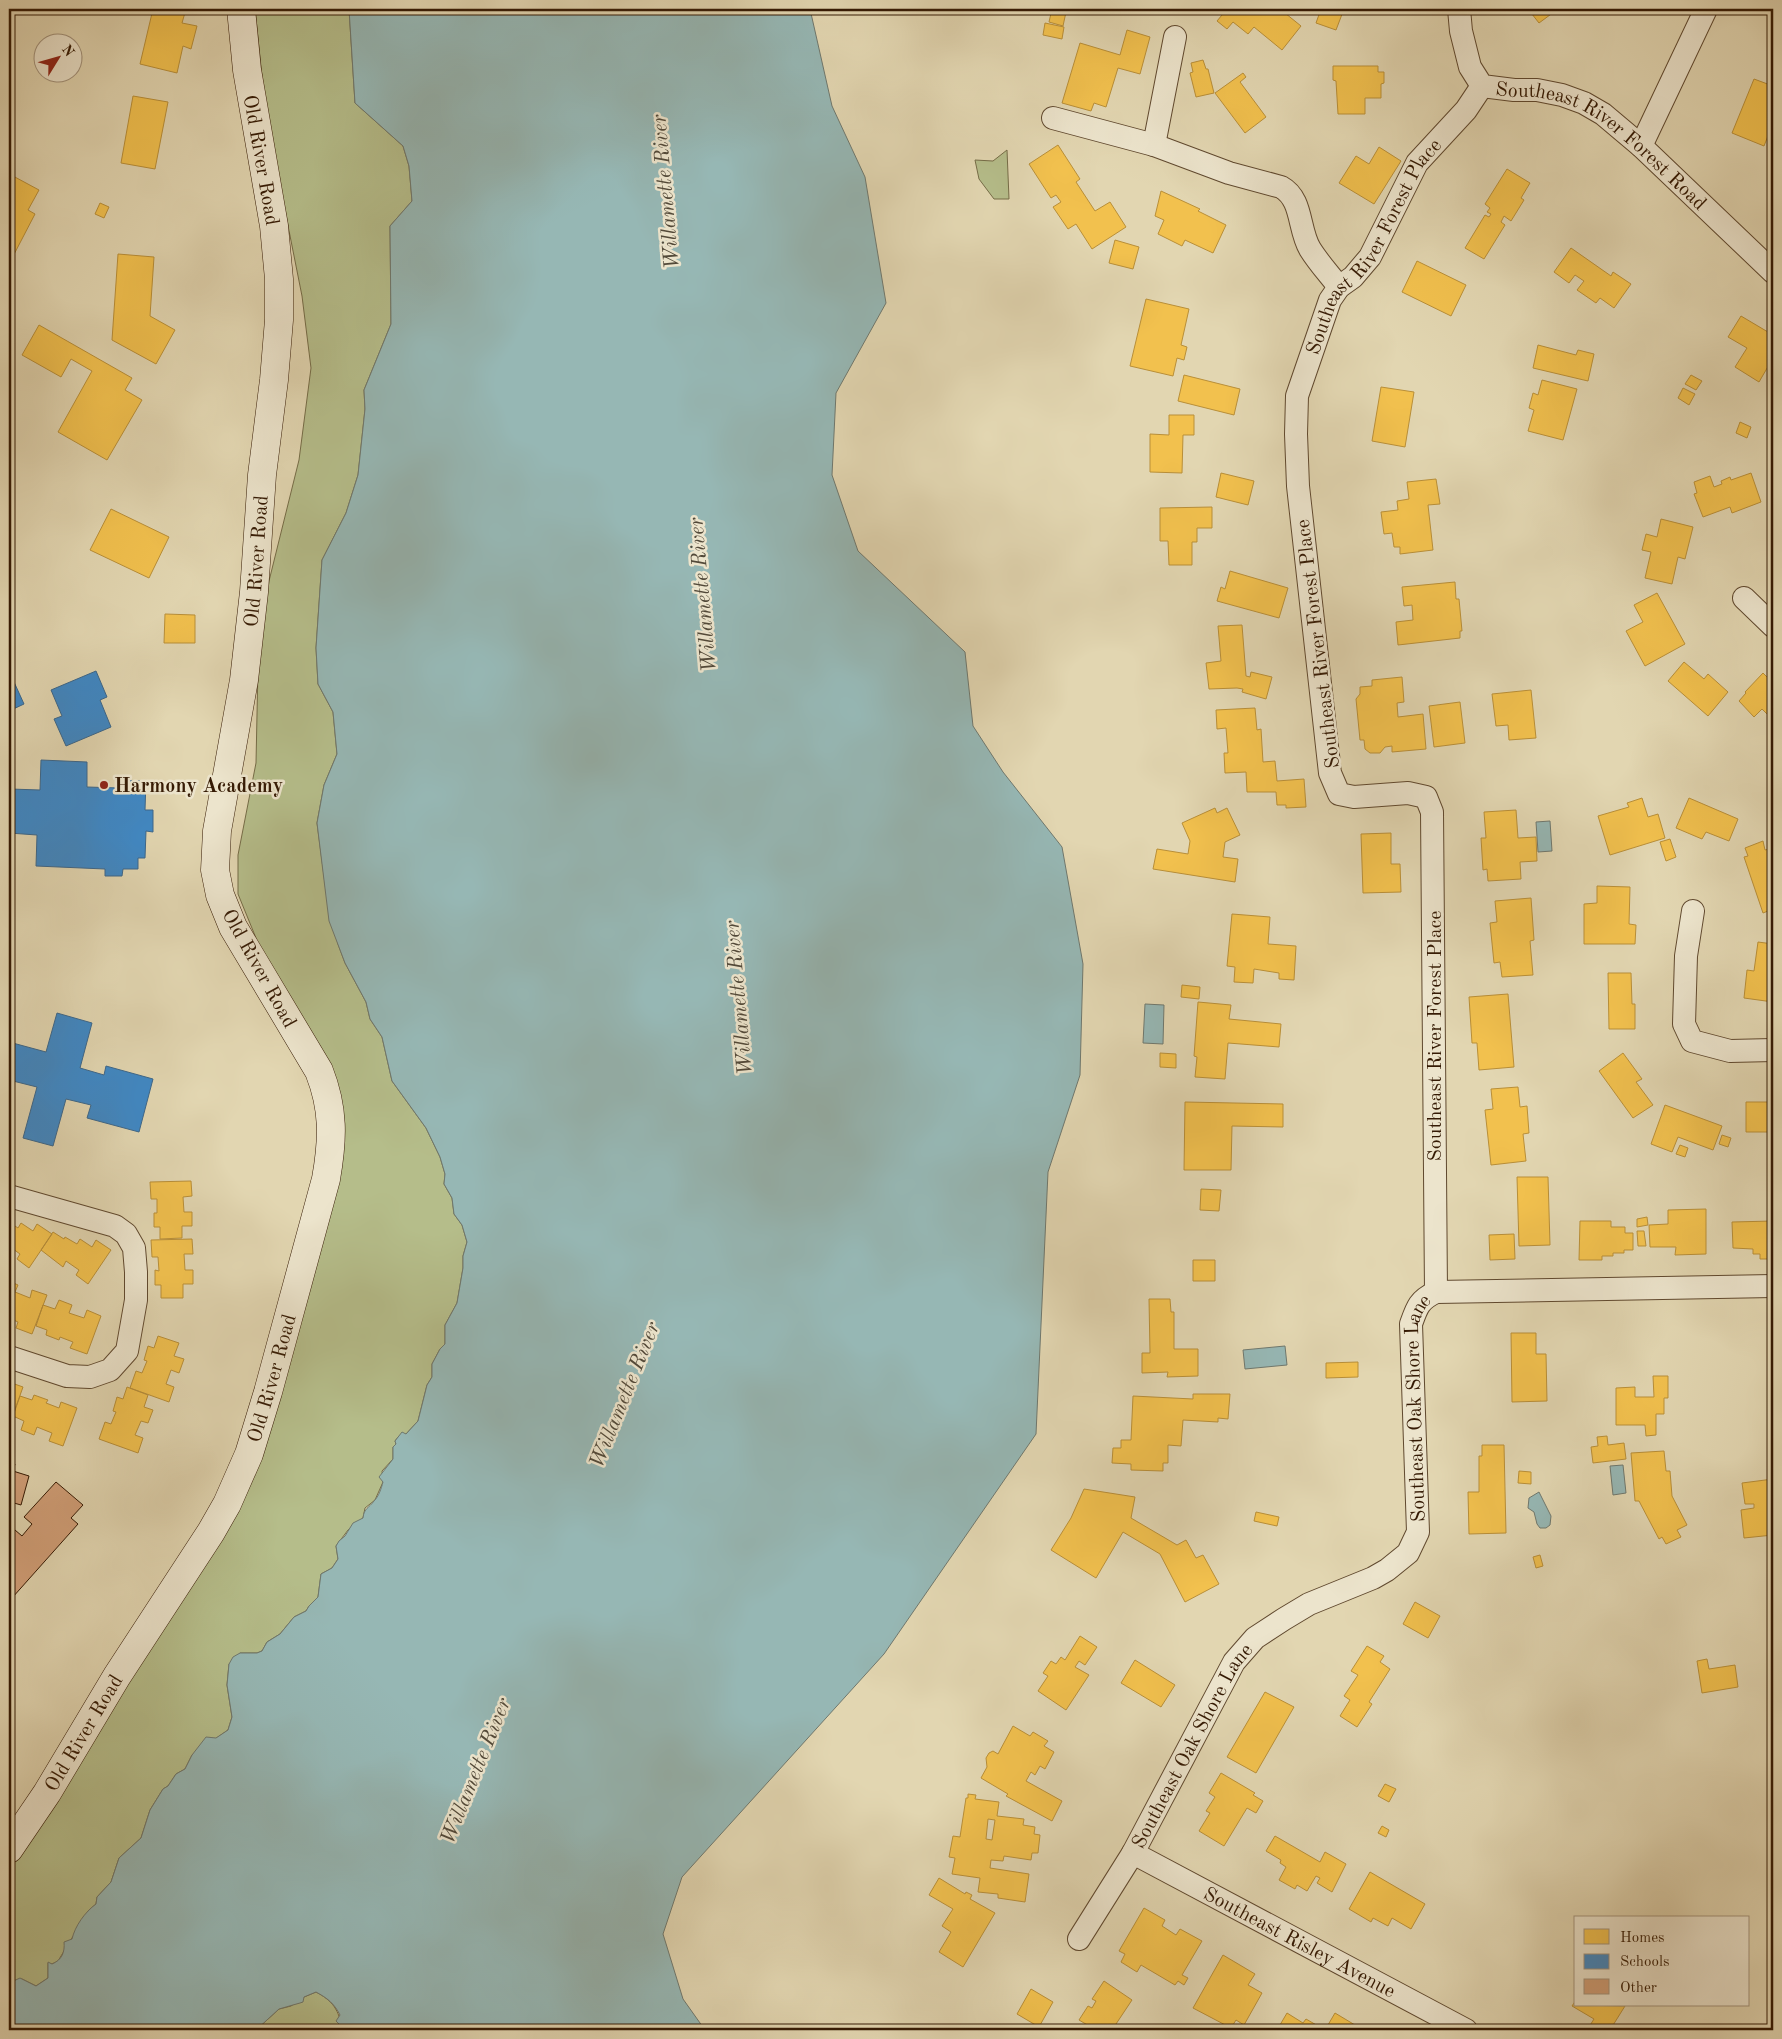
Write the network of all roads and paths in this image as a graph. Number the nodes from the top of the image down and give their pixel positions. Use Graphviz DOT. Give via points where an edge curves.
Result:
graph roads {
  1 [pos="241,9"];
  2 [pos="1458,9"];
  3 [pos="1706,9"];
  4 [pos="1175,38"];
  5 [pos="1482,86"];
  6 [pos="1053,118"];
  7 [pos="1154,145"];
  8 [pos="1641,146"];
  9 [pos="1773,272"];
  10 [pos="1339,286"];
  11 [pos="1744,598"];
  12 [pos="1773,626"];
  13 [pos="1693,911"];
  14 [pos="1773,1050"];
  15 [pos="9,1196"];
  16 [pos="1773,1286"];
  17 [pos="1436,1292"];
  18 [pos="9,1357"];
  19 [pos="9,1849"];
  20 [pos="1133,1853"];
  21 [pos="1079,1939"];
  22 [pos="1466,2030"];
  1 -- 19 [label="street, Old River Road" via="247,70 274,226 279,320 244,680 217,831 215,870 220,895 233,927 319,1071 332,1123 331,1151 268,1392 249,1454 228,1504"];
  2 -- 5 [label="street, Southeast River Forest Road" via="1470,67"];
  3 -- 8 [label="street"];
  4 -- 7 [label="street"];
  5 -- 8 [label="street, Southeast River Forest Road" via="1537,90 1584,103 1603,114"];
  5 -- 10 [label="street, Southeast River Forest Place" via="1466,110 1417,163 1370,257 1353,277"];
  6 -- 7 [label="street"];
  7 -- 10 [label="street" via="1287,190 1294,198 1310,249"];
  8 -- 9 [label="street, Southeast River Forest Road"];
  10 -- 17 [label="street, Southeast River Forest Place" via="1330,300 1297,396 1298,486 1330,773 1339,794 1354,798 1408,793 1426,797 1432,812"];
  11 -- 12 [label="street"];
  13 -- 14 [label="street" via="1686,956 1684,1024 1692,1041 1730,1051"];
  15 -- 18 [label="street" via="115,1226 126,1234 134,1248 136,1272 136,1300 127,1351 110,1370 90,1377 67,1376"];
  16 -- 17 [label="street, Southeast Oak Shore Lane"];
  17 -- 20 [label="street, Southeast Oak Shore Lane" via="1423,1298 1411,1324 1418,1532 1408,1553 1372,1578 1310,1604 1255,1638 1234,1662"];
  20 -- 21 [label="street, Southeast Oak Shore Lane"];
  20 -- 22 [label="street, Southeast Risley Avenue"];
}
